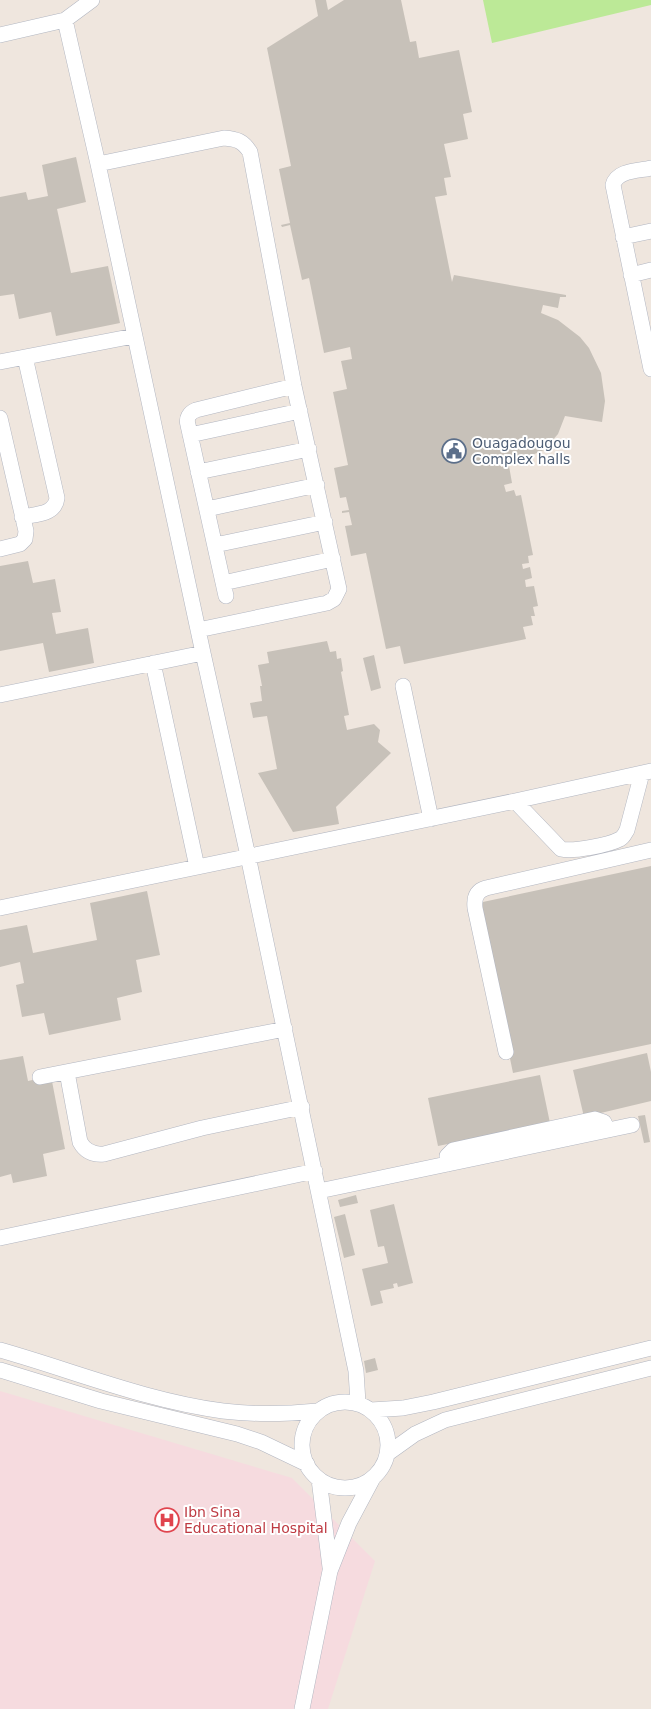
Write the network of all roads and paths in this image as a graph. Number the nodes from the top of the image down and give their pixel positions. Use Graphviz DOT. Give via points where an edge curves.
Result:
graph roads {
  1 [pos="92,0"];
  2 [pos="65,20"];
  3 [pos="0,35"];
  4 [pos="98,164"];
  5 [pos="651,168"];
  6 [pos="651,231"];
  7 [pos="623,237"];
  8 [pos="651,270"];
  9 [pos="631,275"];
  10 [pos="645,309"];
  11 [pos="134,336"];
  12 [pos="648,345"];
  13 [pos="25,357"];
  14 [pos="0,362"];
  15 [pos="651,369"];
  16 [pos="294,386"];
  17 [pos="300,411"];
  18 [pos="0,418"];
  19 [pos="190,434"];
  20 [pos="308,449"];
  21 [pos="198,472"];
  22 [pos="317,486"];
  23 [pos="207,509"];
  24 [pos="22,517"];
  25 [pos="325,522"];
  26 [pos="215,545"];
  27 [pos="0,549"];
  28 [pos="333,559"];
  29 [pos="198,630"];
  30 [pos="203,653"];
  31 [pos="154,663"];
  32 [pos="403,686"];
  33 [pos="0,695"];
  34 [pos="647,772"];
  35 [pos="515,801"];
  36 [pos="431,819"];
  37 [pos="598,845"];
  38 [pos="651,850"];
  39 [pos="248,856"];
  40 [pos="601,862"];
  41 [pos="197,867"];
  42 [pos="0,908"];
  43 [pos="285,1029"];
  44 [pos="506,1052"];
  45 [pos="67,1072"];
  46 [pos="40,1077"];
  47 [pos="302,1107"];
  48 [pos="632,1125"];
  49 [pos="315,1171"];
  50 [pos="319,1191"];
  51 [pos="0,1238"];
  52 [pos="651,1348"];
  53 [pos="0,1350"];
  54 [pos="651,1368"];
  55 [pos="0,1370"];
  56 [pos="365,1407"];
  57 [pos="318,1411"];
  58 [pos="387,1454"];
  59 [pos="307,1464"];
  60 [pos="372,1478"];
  61 [pos="319,1479"];
  62 [pos="330,1571"];
  63 [pos="302,1709"];
  1 -- 2 [label="street"];
  2 -- 3 [label="street"];
  2 -- 4 [label="street"];
  4 -- 11 [label="street"];
  4 -- 16 [label="street" via="224,138 236,139 246,145 250,152"];
  5 -- 7 [label="street" via="622,174 614,180"];
  6 -- 7 [label="street"];
  7 -- 9 [label="street"];
  8 -- 9 [label="street"];
  9 -- 10 [label="street"];
  10 -- 12 [label="street"];
  11 -- 13 [label="street"];
  11 -- 29 [label="street"];
  12 -- 15 [label="street"];
  13 -- 14 [label="street"];
  13 -- 24 [label="street" via="57,498 50,511"];
  16 -- 17 [label="street"];
  16 -- 19 [label="street" via="196,410 189,414"];
  17 -- 19 [label="street"];
  17 -- 20 [label="street"];
  18 -- 24 [label="street"];
  19 -- 21 [label="street"];
  20 -- 21 [label="street"];
  20 -- 22 [label="street"];
  21 -- 23 [label="street"];
  22 -- 23 [label="street"];
  22 -- 25 [label="street"];
  23 -- 26 [label="street"];
  24 -- 27 [label="street" via="25,539 20,544"];
  25 -- 26 [label="street"];
  25 -- 28 [label="street"];
  26 -- 28 [label="street" via="225,589"];
  28 -- 29 [label="street" via="339,586 331,601"];
  29 -- 30 [label="street"];
  30 -- 31 [label="street"];
  30 -- 39 [label="street"];
  31 -- 33 [label="street"];
  31 -- 41 [label="street"];
  32 -- 36 [label="street"];
  34 -- 35 [label="street"];
  34 -- 37 [label="street" via="624,836"];
  35 -- 36 [label="street"];
  35 -- 37 [label="street" via="561,849"];
  36 -- 39 [label="street"];
  37 -- 40 [label="street"];
  38 -- 40 [label="street"];
  39 -- 41 [label="street"];
  39 -- 43 [label="street"];
  40 -- 44 [label="street" via="482,889 476,896 475,908"];
  41 -- 42 [label="street"];
  43 -- 45 [label="street"];
  43 -- 47 [label="street"];
  45 -- 46 [label="street"];
  45 -- 47 [label="street" via="80,1142 94,1154"];
  47 -- 49 [label="street"];
  48 -- 50 [label="street"];
  49 -- 50 [label="street"];
  49 -- 51 [label="street"];
  50 -- 56 [label="street"];
  52 -- 56 [label="street" via="433,1402 403,1408"];
  53 -- 57 [label="street" via="200,1408 271,1414"];
  54 -- 58 [label="street" via="445,1420 415,1434"];
  55 -- 59 [label="street" via="101,1401 237,1434"];
  56 -- 57 [label="street" via="350,1402 333,1403"];
  56 -- 58 [label="street" via="384,1425"];
  57 -- 59 [label="street" via="303,1436"];
  58 -- 60 [label="street"];
  59 -- 61 [label="street"];
  60 -- 61 [label="street" via="346,1488"];
  60 -- 62 [label="street"];
  61 -- 62 [label="street"];
  62 -- 63 [label="street"];
}
